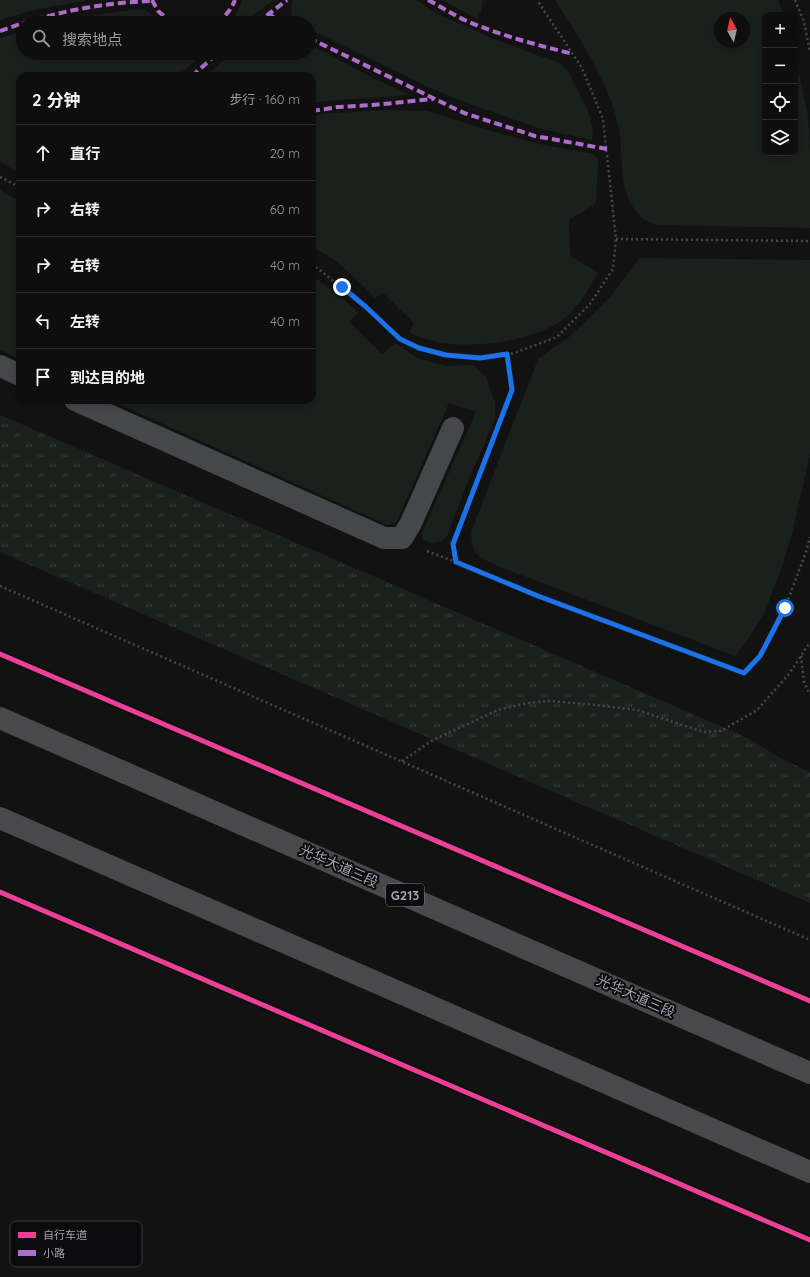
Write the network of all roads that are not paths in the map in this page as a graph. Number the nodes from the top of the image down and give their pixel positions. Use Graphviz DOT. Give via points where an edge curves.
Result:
graph roads {
  1 [pos="0,366"];
  2 [pos="16,373"];
  3 [pos="84,404"];
  4 [pos="453,428"];
  5 [pos="0,718"];
  6 [pos="0,818"];
  7 [pos="810,1072"];
  8 [pos="810,1172"];
  1 -- 2 [label="street"];
  3 -- 4 [label="street" via="384,538 402,538"];
  5 -- 7 [label="highway, 光华大道三段 / G213"];
  6 -- 8 [label="highway"];
}
